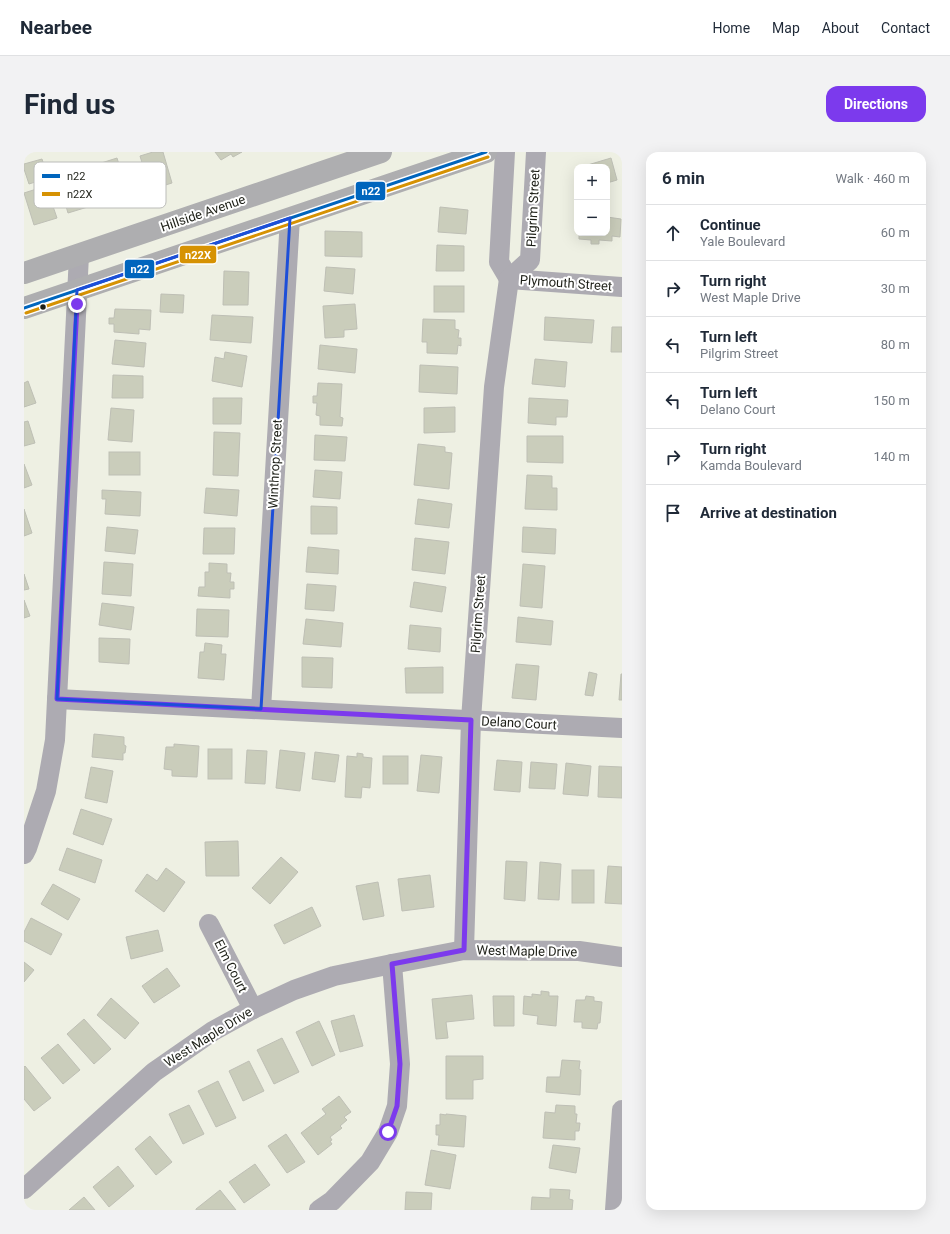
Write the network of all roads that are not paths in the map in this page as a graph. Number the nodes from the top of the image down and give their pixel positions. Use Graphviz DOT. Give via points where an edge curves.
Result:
graph roads {
  1 [pos="381,152"];
  2 [pos="486,152"];
  3 [pos="505,152"];
  4 [pos="536,152"];
  5 [pos="351,157"];
  6 [pos="290,218"];
  7 [pos="79,255"];
  8 [pos="24,273"];
  9 [pos="509,279"];
  10 [pos="622,287"];
  11 [pos="77,290"];
  12 [pos="24,308"];
  13 [pos="57,699"];
  14 [pos="261,709"];
  15 [pos="471,720"];
  16 [pos="622,728"];
  17 [pos="24,854"];
  18 [pos="209,924"];
  19 [pos="464,950"];
  20 [pos="622,957"];
  21 [pos="392,964"];
  22 [pos="253,1008"];
  23 [pos="622,1110"];
  24 [pos="24,1189"];
  25 [pos="330,1207"];
  26 [pos="615,1210"];
  1 -- 5 [label="main road, Hillside Avenue"];
  2 -- 6 [label="main road"];
  3 -- 9 [label="street" via="499,262"];
  4 -- 9 [label="street, Pilgrim Street" via="530,260"];
  5 -- 7 [label="main road, Hillside Avenue"];
  6 -- 11 [label="main road"];
  6 -- 14 [label="street, Winthrop Street"];
  7 -- 8 [label="main road, Hillside Avenue"];
  7 -- 11 [label="street"];
  9 -- 10 [label="street, Plymouth Street"];
  9 -- 15 [label="street, Pilgrim Street" via="494,387"];
  11 -- 12 [label="main road"];
  11 -- 13 [label="street"];
  13 -- 14 [label="street, Delano Court"];
  13 -- 17 [label="street" via="55,740 46,791"];
  14 -- 15 [label="street, Delano Court"];
  15 -- 16 [label="street, Delano Court"];
  15 -- 19 [label="street, Pilgrim Street"];
  18 -- 22 [label="street, Elm Court"];
  19 -- 20 [label="street, West Maple Drive" via="579,951"];
  19 -- 21 [label="street, West Maple Drive"];
  21 -- 22 [label="street, West Maple Drive" via="334,976"];
  21 -- 25 [label="street" via="400,1064 397,1106 388,1132 370,1162"];
  22 -- 24 [label="street, West Maple Drive" via="212,1032 154,1072"];
  23 -- 26 [label="street"];
}
